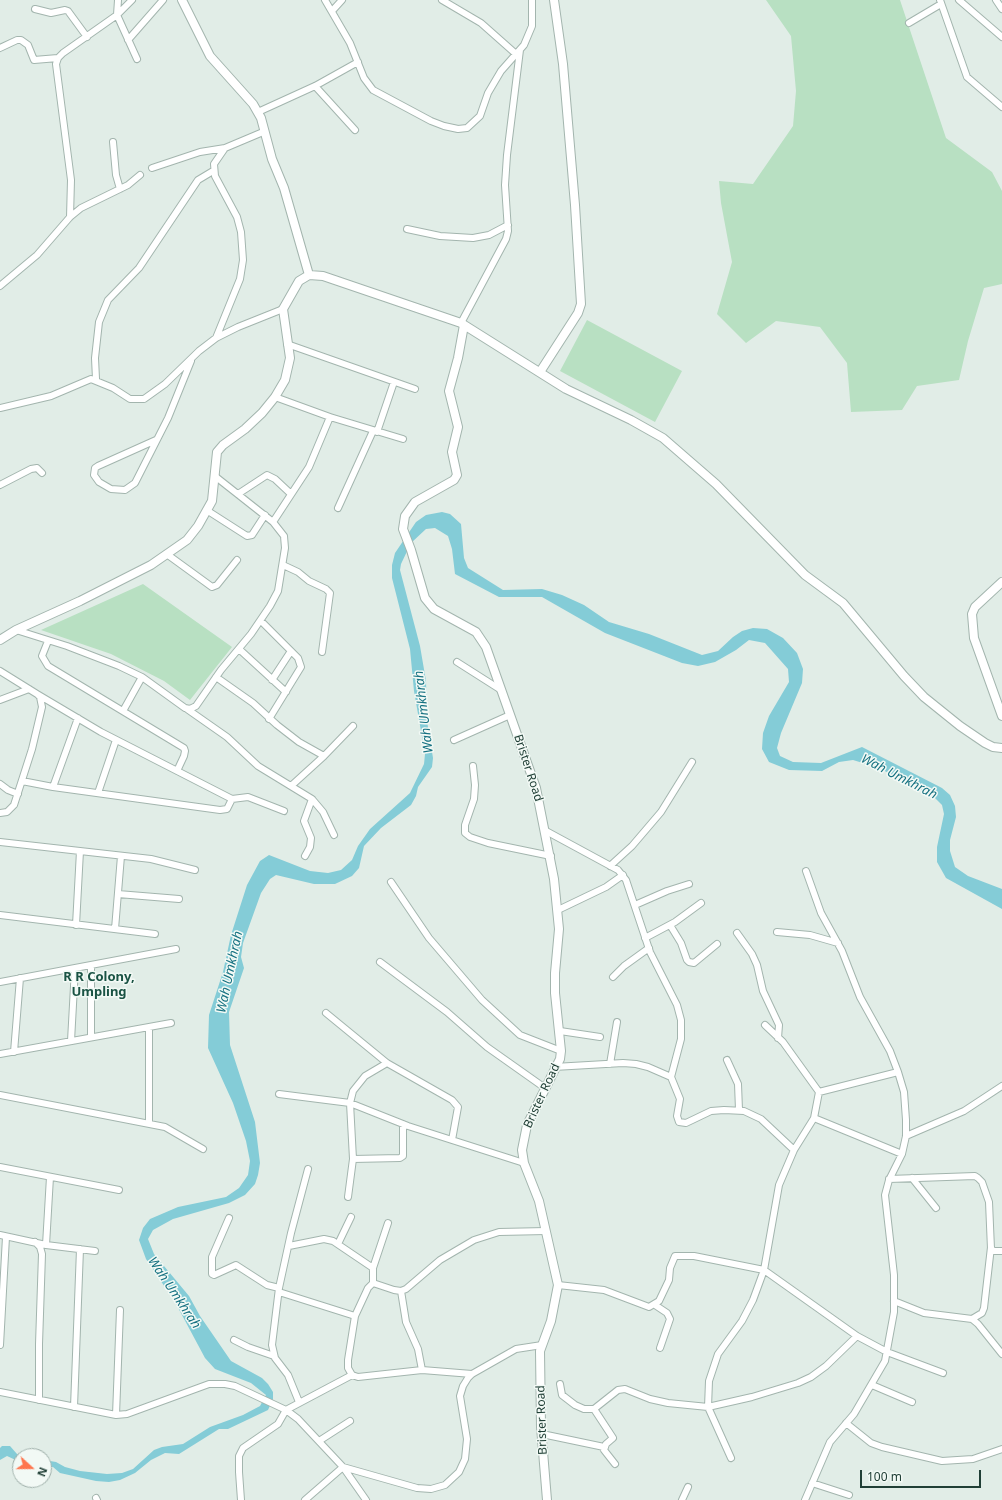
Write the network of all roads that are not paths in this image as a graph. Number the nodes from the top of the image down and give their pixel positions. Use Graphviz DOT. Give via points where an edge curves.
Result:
graph roads {
  1 [pos="118,0"];
  2 [pos="132,0"];
  3 [pos="163,0"];
  4 [pos="182,0"];
  5 [pos="325,0"];
  6 [pos="342,0"];
  7 [pos="442,0"];
  8 [pos="532,0"];
  9 [pos="554,0"];
  10 [pos="959,0"];
  11 [pos="996,0"];
  12 [pos="940,2"];
  13 [pos="35,8"];
  14 [pos="1002,9"];
  15 [pos="332,11"];
  16 [pos="116,15"];
  17 [pos="909,23"];
  18 [pos="1002,36"];
  19 [pos="87,37"];
  20 [pos="128,40"];
  21 [pos="0,48"];
  22 [pos="518,52"];
  23 [pos="58,58"];
  24 [pos="137,59"];
  25 [pos="358,62"];
  26 [pos="315,86"];
  27 [pos="1002,107"];
  28 [pos="258,112"];
  29 [pos="355,130"];
  30 [pos="263,132"];
  31 [pos="113,142"];
  32 [pos="225,148"];
  33 [pos="152,168"];
  34 [pos="213,171"];
  35 [pos="140,175"];
  36 [pos="120,189"];
  37 [pos="70,217"];
  38 [pos="508,225"];
  39 [pos="408,229"];
  40 [pos="308,275"];
  41 [pos="0,286"];
  42 [pos="283,309"];
  43 [pos="462,324"];
  44 [pos="216,338"];
  45 [pos="287,344"];
  46 [pos="192,358"];
  47 [pos="540,372"];
  48 [pos="96,379"];
  49 [pos="394,382"];
  50 [pos="415,389"];
  51 [pos="275,397"];
  52 [pos="0,408"];
  53 [pos="330,417"];
  54 [pos="375,431"];
  55 [pos="403,439"];
  56 [pos="156,440"];
  57 [pos="42,473"];
  58 [pos="216,477"];
  59 [pos="0,485"];
  60 [pos="238,494"];
  61 [pos="291,494"];
  62 [pos="338,508"];
  63 [pos="208,511"];
  64 [pos="265,515"];
  65 [pos="273,522"];
  66 [pos="168,555"];
  67 [pos="237,560"];
  68 [pos="283,565"];
  69 [pos="1002,582"];
  70 [pos="261,621"];
  71 [pos="16,630"];
  72 [pos="0,640"];
  73 [pos="48,641"];
  74 [pos="239,648"];
  75 [pos="290,651"];
  76 [pos="322,652"];
  77 [pos="457,662"];
  78 [pos="0,671"];
  79 [pos="142,677"];
  80 [pos="216,677"];
  81 [pos="272,680"];
  82 [pos="29,689"];
  83 [pos="501,690"];
  84 [pos="286,692"];
  85 [pos="37,694"];
  86 [pos="0,700"];
  87 [pos="185,708"];
  88 [pos="123,711"];
  89 [pos="510,715"];
  90 [pos="1002,716"];
  91 [pos="78,718"];
  92 [pos="269,719"];
  93 [pos="353,726"];
  94 [pos="116,740"];
  95 [pos="454,740"];
  96 [pos="1002,748"];
  97 [pos="324,756"];
  98 [pos="692,762"];
  99 [pos="473,766"];
  100 [pos="176,771"];
  101 [pos="22,781"];
  102 [pos="0,784"];
  103 [pos="291,786"];
  104 [pos="54,787"];
  105 [pos="98,793"];
  106 [pos="18,794"];
  107 [pos="232,799"];
  108 [pos="312,799"];
  109 [pos="284,811"];
  110 [pos="0,813"];
  111 [pos="546,831"];
  112 [pos="334,835"];
  113 [pos="0,842"];
  114 [pos="80,851"];
  115 [pos="121,856"];
  116 [pos="305,856"];
  117 [pos="551,856"];
  118 [pos="610,866"];
  119 [pos="195,870"];
  120 [pos="806,871"];
  121 [pos="623,875"];
  122 [pos="390,882"];
  123 [pos="689,884"];
  124 [pos="118,894"];
  125 [pos="179,899"];
  126 [pos="701,903"];
  127 [pos="635,905"];
  128 [pos="558,910"];
  129 [pos="0,915"];
  130 [pos="76,924"];
  131 [pos="670,925"];
  132 [pos="114,929"];
  133 [pos="777,932"];
  134 [pos="737,933"];
  135 [pos="155,934"];
  136 [pos="645,938"];
  137 [pos="838,943"];
  138 [pos="717,944"];
  139 [pos="649,948"];
  140 [pos="176,949"];
  141 [pos="380,962"];
  142 [pos="91,965"];
  143 [pos="75,968"];
  144 [pos="612,977"];
  145 [pos="20,978"];
  146 [pos="0,982"];
  147 [pos="326,1013"];
  148 [pos="171,1022"];
  149 [pos="617,1022"];
  150 [pos="765,1025"];
  151 [pos="149,1027"];
  152 [pos="560,1030"];
  153 [pos="91,1037"];
  154 [pos="600,1037"];
  155 [pos="778,1038"];
  156 [pos="71,1041"];
  157 [pos="561,1051"];
  158 [pos="14,1052"];
  159 [pos="0,1054"];
  160 [pos="727,1060"];
  161 [pos="387,1063"];
  162 [pos="610,1064"];
  163 [pos="554,1067"];
  164 [pos="898,1072"];
  165 [pos="671,1077"];
  166 [pos="1002,1086"];
  167 [pos="545,1088"];
  168 [pos="819,1092"];
  169 [pos="280,1094"];
  170 [pos="0,1095"];
  171 [pos="350,1103"];
  172 [pos="739,1110"];
  173 [pos="814,1118"];
  174 [pos="149,1123"];
  175 [pos="403,1124"];
  176 [pos="906,1136"];
  177 [pos="452,1140"];
  178 [pos="203,1149"];
  179 [pos="794,1150"];
  180 [pos="902,1154"];
  181 [pos="353,1159"];
  182 [pos="524,1163"];
  183 [pos="0,1167"];
  184 [pos="308,1169"];
  185 [pos="50,1177"];
  186 [pos="912,1178"];
  187 [pos="889,1179"];
  188 [pos="119,1190"];
  189 [pos="348,1197"];
  190 [pos="936,1208"];
  191 [pos="352,1217"];
  192 [pos="229,1218"];
  193 [pos="388,1223"];
  194 [pos="546,1231"];
  195 [pos="3,1236"];
  196 [pos="35,1242"];
  197 [pos="338,1244"];
  198 [pos="46,1245"];
  199 [pos="289,1246"];
  200 [pos="991,1247"];
  201 [pos="80,1249"];
  202 [pos="95,1251"];
  203 [pos="1002,1251"];
  204 [pos="373,1268"];
  205 [pos="764,1270"];
  206 [pos="373,1283"];
  207 [pos="558,1285"];
  208 [pos="279,1290"];
  209 [pos="401,1291"];
  210 [pos="894,1301"];
  211 [pos="655,1305"];
  212 [pos="120,1310"];
  213 [pos="355,1316"];
  214 [pos="972,1319"];
  215 [pos="857,1336"];
  216 [pos="234,1340"];
  217 [pos="0,1345"];
  218 [pos="542,1345"];
  219 [pos="660,1348"];
  220 [pos="887,1352"];
  221 [pos="1002,1354"];
  222 [pos="274,1356"];
  223 [pos="422,1370"];
  224 [pos="943,1373"];
  225 [pos="472,1374"];
  226 [pos="352,1375"];
  227 [pos="560,1384"];
  228 [pos="872,1385"];
  229 [pos="0,1392"];
  230 [pos="39,1400"];
  231 [pos="299,1402"];
  232 [pos="912,1402"];
  233 [pos="74,1407"];
  234 [pos="708,1407"];
  235 [pos="284,1409"];
  236 [pos="594,1409"];
  237 [pos="116,1416"];
  238 [pos="350,1421"];
  239 [pos="846,1423"];
  240 [pos="542,1434"];
  241 [pos="319,1441"];
  242 [pos="604,1447"];
  243 [pos="1002,1449"];
  244 [pos="731,1458"];
  245 [pos="615,1464"];
  246 [pos="343,1467"];
  247 [pos="812,1483"];
  248 [pos="688,1487"];
  249 [pos="849,1495"];
  250 [pos="241,1500"];
  251 [pos="306,1500"];
  252 [pos="366,1500"];
  253 [pos="547,1500"];
  254 [pos="682,1500"];
  255 [pos="805,1500"];
  1 -- 16 [label="street"];
  2 -- 16 [label="street"];
  3 -- 20 [label="street"];
  4 -- 28 [label="street" via="210,56"];
  5 -- 15 [label="street"];
  6 -- 15 [label="street"];
  7 -- 22 [label="street" via="481,23"];
  8 -- 22 [label="street" via="532,26 529,36"];
  9 -- 47 [label="street" via="563,64 581,304 578,313"];
  10 -- 18 [label="street"];
  11 -- 14 [label="street"];
  12 -- 17 [label="street"];
  12 -- 27 [label="street" via="967,77"];
  13 -- 19 [label="street" via="51,13 68,11"];
  15 -- 25 [label="street"];
  16 -- 19 [label="street"];
  16 -- 20 [label="street"];
  19 -- 23 [label="street"];
  20 -- 24 [label="street"];
  21 -- 23 [label="street" via="21,40 28,45 34,60"];
  22 -- 25 [label="street" via="507,62 494,82 480,116 467,128 458,129 431,121 373,90 364,78"];
  22 -- 38 [label="street" via="505,185"];
  23 -- 37 [label="street" via="56,64 71,180"];
  25 -- 26 [label="street"];
  26 -- 28 [label="street"];
  26 -- 29 [label="street"];
  28 -- 30 [label="street"];
  30 -- 32 [label="street"];
  30 -- 40 [label="street" via="284,188"];
  31 -- 36 [label="street"];
  32 -- 33 [label="street" via="200,152"];
  32 -- 34 [label="street" via="215,160"];
  34 -- 44 [label="street" via="237,217 243,260 240,279"];
  34 -- 48 [label="street" via="198,180 139,268 108,300 99,322 95,358"];
  35 -- 36 [label="street"];
  36 -- 37 [label="street" via="90,203"];
  37 -- 41 [label="street" via="47,245"];
  38 -- 39 [label="street" via="489,235 473,238 440,236"];
  38 -- 43 [label="street" via="506,239"];
  40 -- 42 [label="street" via="295,286"];
  40 -- 43 [label="street" via="333,279"];
  42 -- 44 [label="street"];
  42 -- 45 [label="street"];
  43 -- 47 [label="street"];
  43 -- 83 [label="street, Brister Road" via="458,358 449,391 458,427 452,452 456,475 454,480 415,502 408,509 403,529 425,598 434,609 476,632 486,648"];
  44 -- 46 [label="street"];
  45 -- 49 [label="street"];
  45 -- 51 [label="street" via="290,358 288,369"];
  46 -- 48 [label="street" via="165,384 144,399 130,399"];
  46 -- 56 [label="street"];
  47 -- 96 [label="street" via="566,389 651,430 682,454 716,484 805,575 843,603 924,697 985,743"];
  48 -- 52 [label="street" via="83,381 51,396"];
  49 -- 50 [label="street"];
  49 -- 54 [label="street"];
  51 -- 53 [label="street"];
  51 -- 58 [label="street" via="262,413 217,452"];
  53 -- 54 [label="street"];
  53 -- 61 [label="street" via="309,467"];
  54 -- 55 [label="street"];
  54 -- 62 [label="street"];
  56 -- 56 [label="street" via="139,477 130,488 111,489 99,482 94,475 98,466"];
  57 -- 59 [label="street" via="37,468 31,469"];
  58 -- 60 [label="street"];
  58 -- 63 [label="street"];
  60 -- 61 [label="street" via="267,475"];
  60 -- 64 [label="street"];
  61 -- 65 [label="street"];
  63 -- 64 [label="street" via="247,536 252,534"];
  63 -- 66 [label="street" via="187,540"];
  64 -- 65 [label="street"];
  65 -- 68 [label="street" via="286,541"];
  66 -- 67 [label="street" via="209,586 214,587"];
  66 -- 71 [label="street" via="80,601"];
  68 -- 70 [label="street" via="278,591"];
  68 -- 76 [label="street" via="330,593"];
  69 -- 90 [label="street" via="975,607 972,614 974,638"];
  70 -- 74 [label="street"];
  70 -- 75 [label="street"];
  71 -- 72 [label="street"];
  71 -- 73 [label="street"];
  73 -- 79 [label="street" via="89,654"];
  73 -- 88 [label="street" via="42,656 48,666"];
  74 -- 80 [label="street"];
  74 -- 81 [label="street"];
  75 -- 81 [label="street"];
  75 -- 84 [label="street" via="298,658 301,667"];
  77 -- 83 [label="street"];
  78 -- 82 [label="street"];
  79 -- 87 [label="street"];
  79 -- 88 [label="street"];
  80 -- 87 [label="street" via="196,706"];
  80 -- 92 [label="street" via="253,703"];
  81 -- 84 [label="street"];
  82 -- 85 [label="street"];
  82 -- 86 [label="street"];
  83 -- 89 [label="street, Brister Road"];
  84 -- 92 [label="street"];
  85 -- 91 [label="street"];
  85 -- 101 [label="street" via="42,702 41,713"];
  87 -- 103 [label="street" via="227,737 258,766"];
  88 -- 100 [label="street" via="184,748 184,756"];
  89 -- 95 [label="street"];
  89 -- 111 [label="street, Brister Road" via="536,788"];
  91 -- 94 [label="street"];
  91 -- 104 [label="street"];
  92 -- 97 [label="street" via="299,742"];
  93 -- 97 [label="street"];
  94 -- 100 [label="street"];
  94 -- 105 [label="street"];
  97 -- 103 [label="street"];
  98 -- 118 [label="street" via="661,812 632,846"];
  99 -- 117 [label="street" via="474,799 465,825 465,834 488,843"];
  100 -- 107 [label="street"];
  101 -- 104 [label="street"];
  101 -- 106 [label="street"];
  102 -- 106 [label="street"];
  103 -- 108 [label="street"];
  104 -- 105 [label="street"];
  105 -- 107 [label="street" via="220,810 227,809"];
  106 -- 110 [label="street" via="11,810"];
  107 -- 109 [label="street" via="252,797"];
  108 -- 112 [label="street" via="323,812"];
  108 -- 116 [label="street" via="304,821 311,838"];
  111 -- 117 [label="street, Brister Road"];
  111 -- 118 [label="street"];
  113 -- 114 [label="street"];
  114 -- 115 [label="street"];
  114 -- 130 [label="street"];
  115 -- 119 [label="street" via="163,861"];
  115 -- 124 [label="street"];
  117 -- 128 [label="street, Brister Road"];
  118 -- 121 [label="street"];
  120 -- 137 [label="street" via="821,913"];
  121 -- 127 [label="street"];
  121 -- 128 [label="street" via="606,887"];
  122 -- 157 [label="street" via="429,938 482,1000 520,1035"];
  123 -- 127 [label="street"];
  124 -- 125 [label="street"];
  124 -- 132 [label="street"];
  126 -- 131 [label="street"];
  127 -- 136 [label="street"];
  128 -- 152 [label="street, Brister Road" via="555,973"];
  129 -- 130 [label="street"];
  130 -- 132 [label="street"];
  131 -- 136 [label="street"];
  131 -- 138 [label="street" via="689,962 694,963"];
  132 -- 135 [label="street"];
  133 -- 137 [label="street" via="810,935"];
  134 -- 155 [label="street" via="757,965 763,991 779,1025"];
  136 -- 139 [label="street"];
  137 -- 164 [label="street" via="860,997 890,1051"];
  139 -- 144 [label="street"];
  139 -- 165 [label="street" via="671,989 681,1020 681,1039"];
  140 -- 142 [label="street"];
  141 -- 167 [label="street" via="447,1012 487,1047"];
  142 -- 143 [label="street"];
  142 -- 153 [label="street"];
  143 -- 145 [label="street"];
  143 -- 156 [label="street"];
  145 -- 146 [label="street"];
  145 -- 158 [label="street"];
  147 -- 161 [label="street"];
  148 -- 151 [label="street"];
  149 -- 162 [label="street"];
  150 -- 155 [label="street"];
  151 -- 153 [label="street"];
  151 -- 174 [label="street"];
  152 -- 154 [label="street"];
  152 -- 157 [label="street, Brister Road"];
  153 -- 156 [label="street"];
  155 -- 168 [label="street"];
  156 -- 158 [label="street"];
  157 -- 163 [label="street, Brister Road" via="560,1059"];
  158 -- 159 [label="street"];
  160 -- 172 [label="street" via="738,1084"];
  161 -- 171 [label="street" via="365,1076 358,1084"];
  161 -- 177 [label="street" via="452,1100 458,1107"];
  162 -- 163 [label="street"];
  162 -- 165 [label="street" via="636,1064"];
  163 -- 167 [label="street, Brister Road"];
  164 -- 168 [label="street"];
  164 -- 176 [label="street" via="904,1092"];
  165 -- 172 [label="street" via="680,1099 677,1116 679,1122 711,1111"];
  166 -- 176 [label="street" via="964,1110"];
  167 -- 182 [label="street, Brister Road" via="527,1125 522,1150"];
  168 -- 173 [label="street"];
  169 -- 171 [label="street"];
  170 -- 174 [label="street"];
  171 -- 175 [label="street"];
  171 -- 181 [label="street"];
  172 -- 179 [label="street" via="761,1119"];
  173 -- 179 [label="street"];
  173 -- 180 [label="street"];
  174 -- 178 [label="street" via="172,1130"];
  175 -- 177 [label="street"];
  175 -- 181 [label="street" via="403,1156"];
  176 -- 180 [label="street"];
  177 -- 182 [label="street"];
  179 -- 205 [label="street" via="779,1185"];
  180 -- 187 [label="street"];
  181 -- 189 [label="street"];
  182 -- 194 [label="street, Brister Road" via="539,1201"];
  183 -- 185 [label="street"];
  184 -- 199 [label="street"];
  185 -- 188 [label="street"];
  185 -- 198 [label="street"];
  186 -- 187 [label="street"];
  186 -- 190 [label="street"];
  186 -- 200 [label="street" via="978,1178 989,1202"];
  187 -- 210 [label="street" via="885,1195 894,1275"];
  191 -- 197 [label="street"];
  192 -- 208 [label="street" via="212,1257 212,1274 236,1265"];
  193 -- 204 [label="street"];
  194 -- 207 [label="street, Brister Road"];
  194 -- 209 [label="street" via="499,1232 474,1240 440,1260 412,1286"];
  195 -- 196 [label="street"];
  195 -- 217 [label="street"];
  196 -- 198 [label="street"];
  196 -- 230 [label="street" via="42,1254"];
  197 -- 199 [label="street" via="324,1239"];
  197 -- 204 [label="street"];
  198 -- 201 [label="street"];
  199 -- 208 [label="street"];
  200 -- 203 [label="street" via="994,1251"];
  200 -- 214 [label="street" via="984,1308"];
  201 -- 202 [label="street"];
  201 -- 233 [label="street"];
  204 -- 206 [label="street"];
  205 -- 211 [label="street" via="694,1256 675,1256 669,1280"];
  205 -- 215 [label="street"];
  205 -- 234 [label="street" via="748,1310 713,1365 709,1381"];
  206 -- 209 [label="street"];
  206 -- 213 [label="street"];
  207 -- 211 [label="street" via="604,1290 649,1307"];
  207 -- 218 [label="street, Brister Road" via="551,1321"];
  208 -- 213 [label="street"];
  208 -- 222 [label="street" via="272,1345"];
  209 -- 223 [label="street" via="406,1322 418,1349"];
  210 -- 214 [label="street" via="924,1313"];
  210 -- 220 [label="street"];
  211 -- 219 [label="street" via="667,1313 670,1319"];
  212 -- 237 [label="street"];
  213 -- 226 [label="street" via="348,1360 348,1368"];
  214 -- 221 [label="street"];
  215 -- 220 [label="street"];
  215 -- 234 [label="street" via="811,1377 752,1397"];
  216 -- 222 [label="street"];
  218 -- 225 [label="street" via="516,1350"];
  218 -- 240 [label="street, Brister Road"];
  220 -- 224 [label="street"];
  220 -- 228 [label="street"];
  222 -- 231 [label="street" via="288,1375"];
  223 -- 225 [label="street"];
  223 -- 226 [label="street" via="358,1377"];
  225 -- 246 [label="street" via="463,1386 460,1396 467,1439 465,1459 460,1472 445,1485 431,1489 417,1488"];
  226 -- 231 [label="street"];
  227 -- 236 [label="street" via="562,1395 575,1406"];
  228 -- 232 [label="street"];
  228 -- 239 [label="street"];
  229 -- 230 [label="street"];
  230 -- 233 [label="street"];
  231 -- 235 [label="street"];
  233 -- 237 [label="street"];
  234 -- 236 [label="street" via="668,1403 621,1389"];
  234 -- 244 [label="street"];
  235 -- 237 [label="street" via="230,1385 209,1384"];
  235 -- 241 [label="street" via="303,1423"];
  235 -- 250 [label="street" via="278,1424 254,1439 240,1452"];
  236 -- 242 [label="street" via="613,1438"];
  238 -- 241 [label="street"];
  239 -- 243 [label="street" via="877,1445 942,1461 973,1459"];
  239 -- 247 [label="street" via="830,1442"];
  240 -- 242 [label="street"];
  240 -- 253 [label="street, Brister Road"];
  241 -- 246 [label="street"];
  242 -- 245 [label="street"];
  246 -- 251 [label="street"];
  246 -- 252 [label="street"];
  247 -- 249 [label="street"];
  247 -- 255 [label="street"];
  248 -- 254 [label="street"];
}
